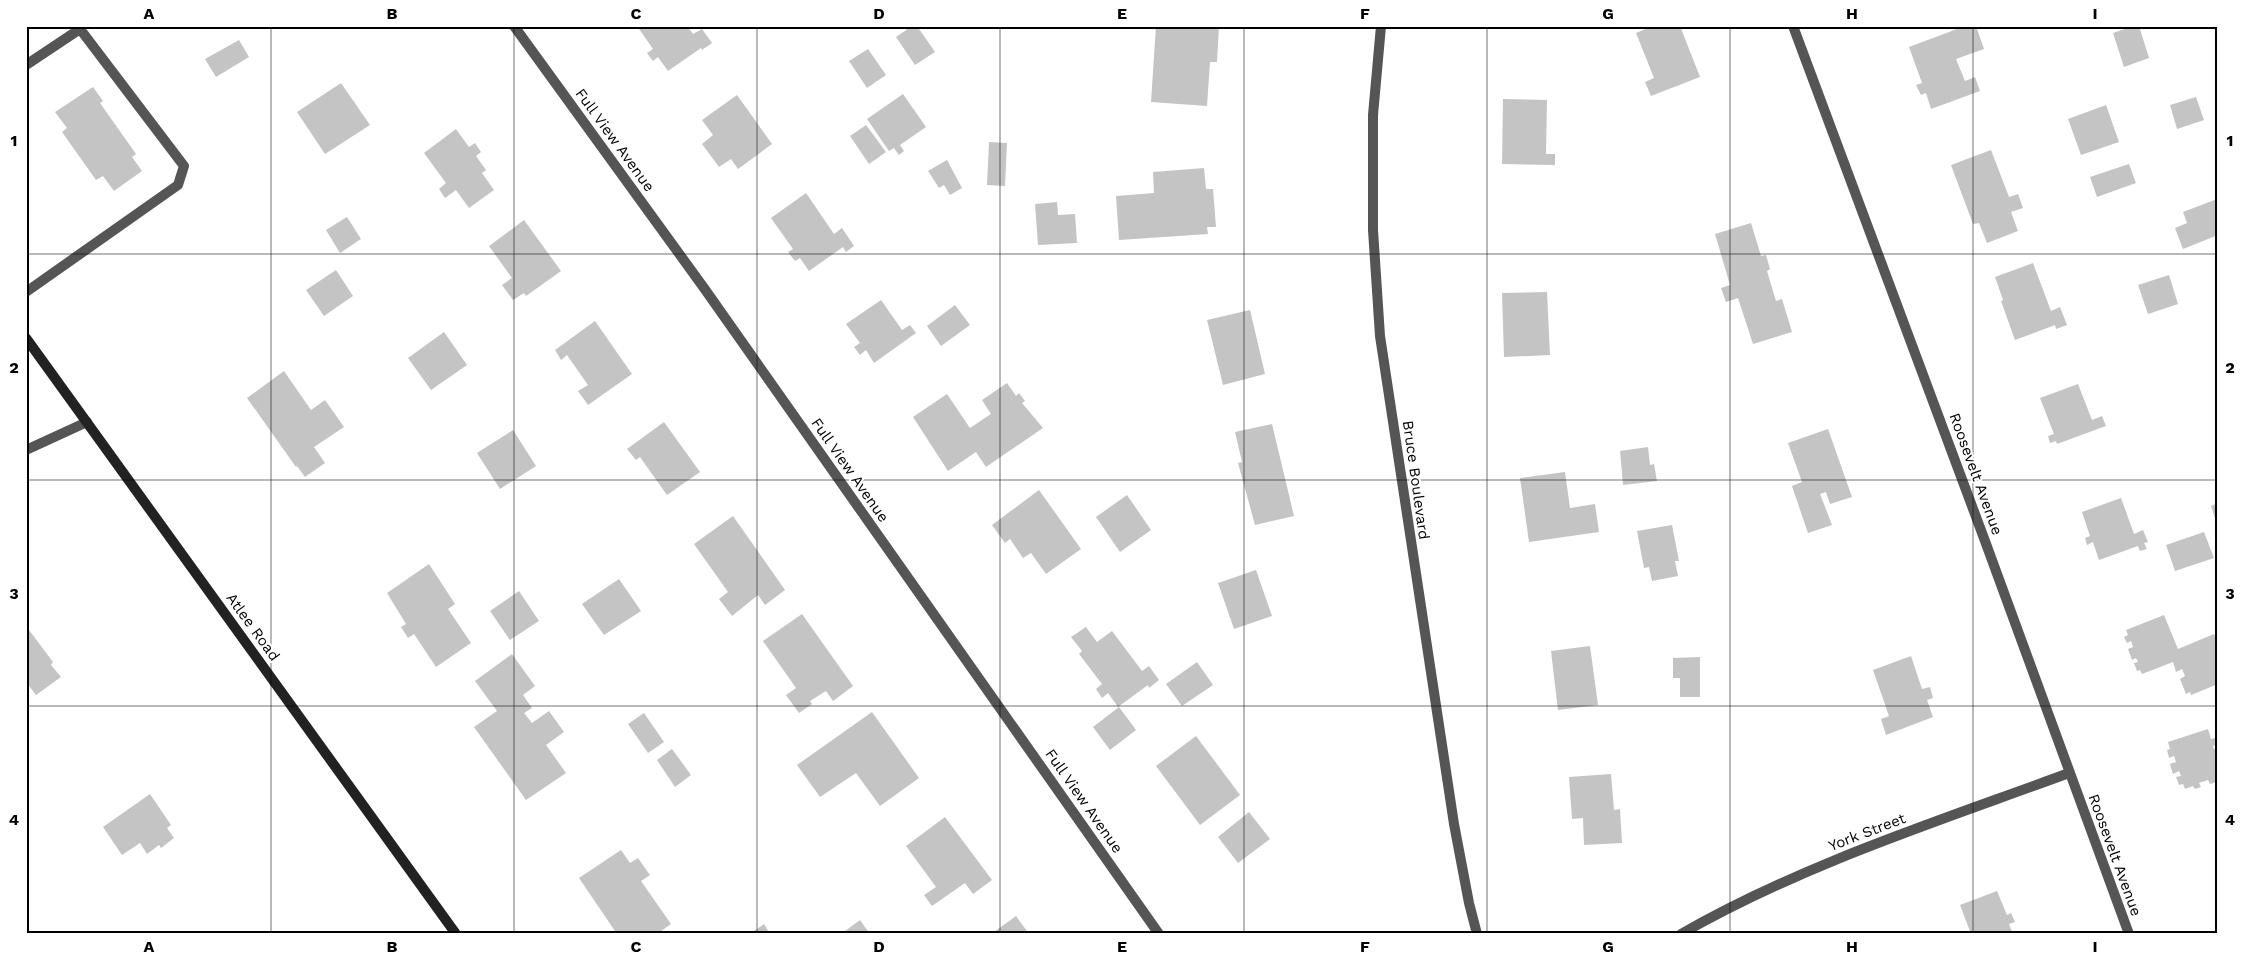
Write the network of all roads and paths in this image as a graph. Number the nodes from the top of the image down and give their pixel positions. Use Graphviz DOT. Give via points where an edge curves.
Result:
graph roads {
  1 [pos="514,26"];
  2 [pos="1381,26"];
  3 [pos="1794,26"];
  4 [pos="26,65"];
  5 [pos="26,292"];
  6 [pos="26,338"];
  7 [pos="87,422"];
  8 [pos="26,450"];
  9 [pos="2069,772"];
  10 [pos="456,934"];
  11 [pos="1159,934"];
  12 [pos="1478,934"];
  13 [pos="1681,934"];
  14 [pos="2128,934"];
  1 -- 11 [label="street, Full View Avenue" via="710,297"];
  2 -- 12 [label="street, Bruce Boulevard" via="1373,115 1373,230 1380,336 1454,824"];
  3 -- 9 [label="street, Roosevelt Avenue"];
  4 -- 5 [label="street" via="80,28 184,166 178,185"];
  6 -- 7 [label="main road, Atlee Road"];
  7 -- 8 [label="street"];
  7 -- 10 [label="main road, Atlee Road"];
  9 -- 13 [label="street, York Street" via="1842,857 1721,911"];
  9 -- 14 [label="street, Roosevelt Avenue"];
}
